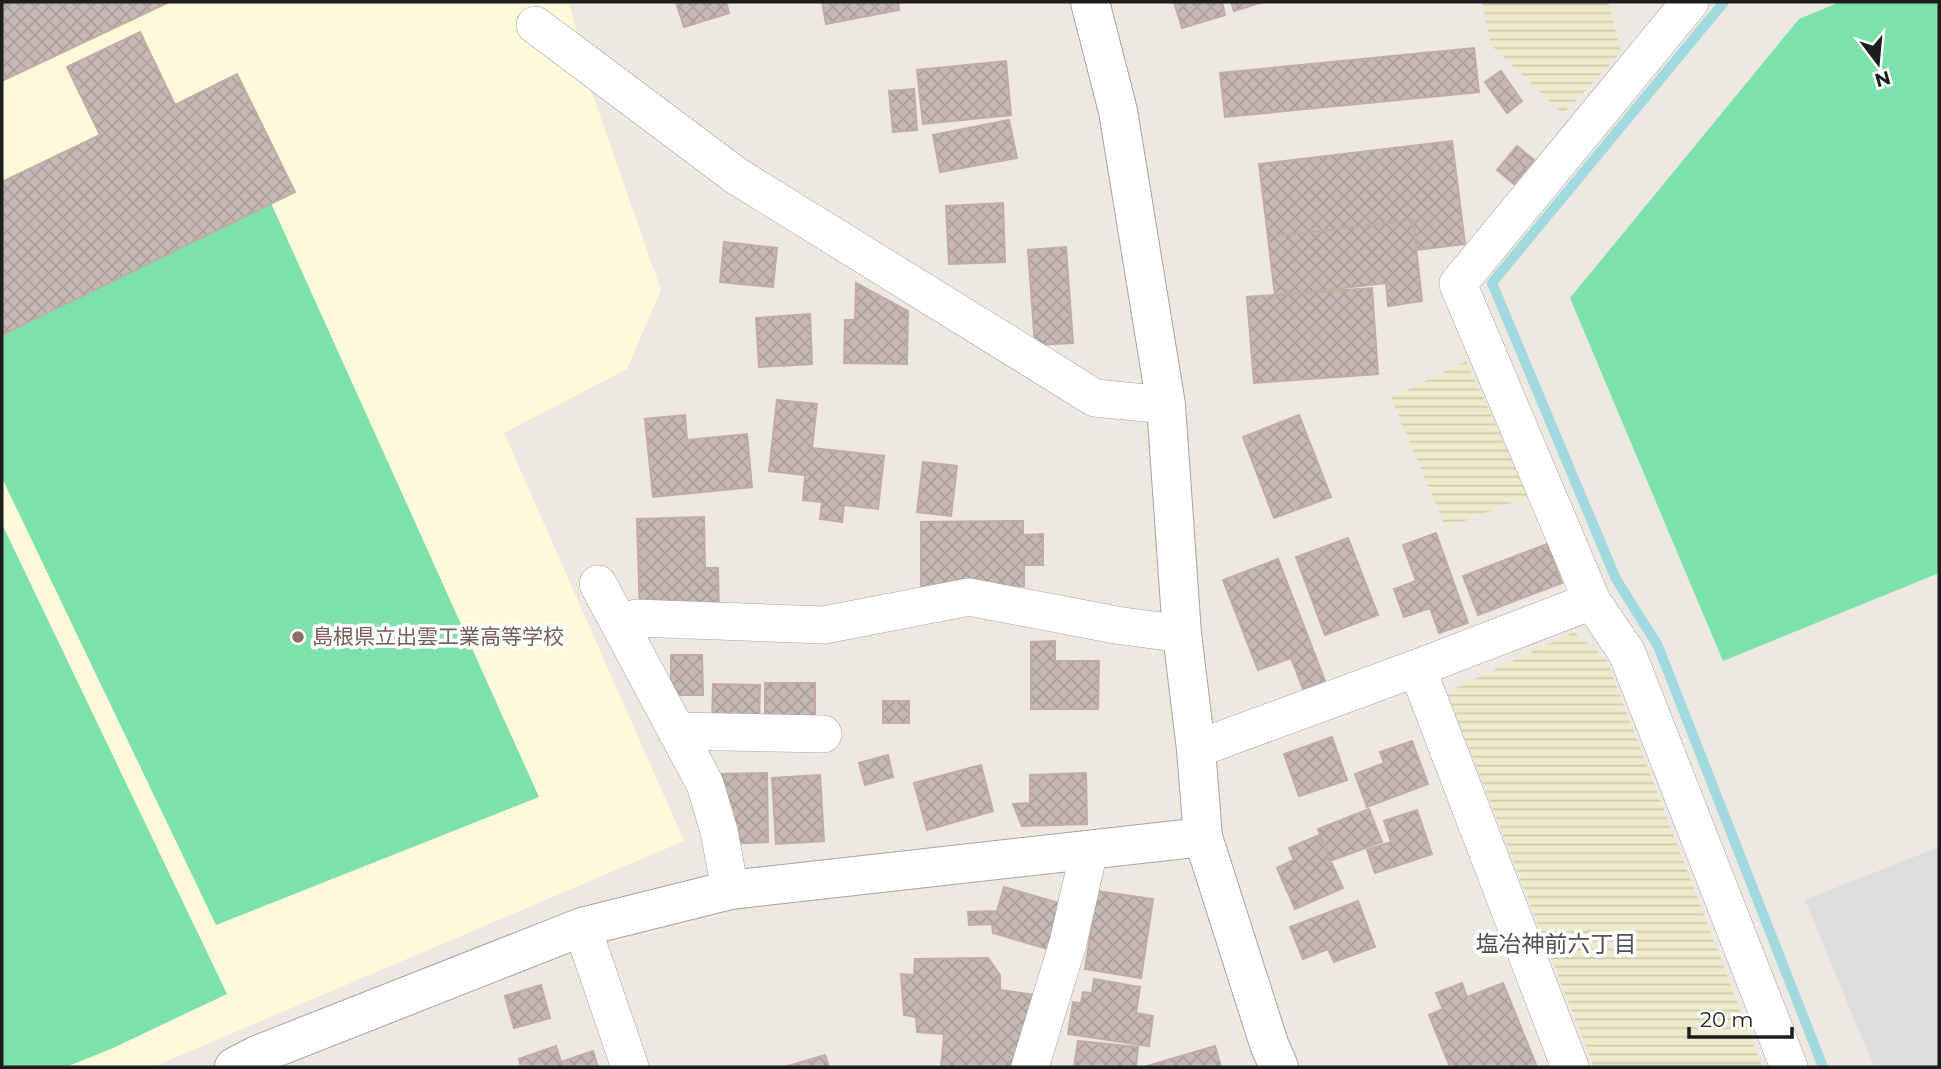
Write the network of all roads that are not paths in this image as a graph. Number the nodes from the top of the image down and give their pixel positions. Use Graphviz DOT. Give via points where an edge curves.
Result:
graph roads {
  1 [pos="1090,2"];
  2 [pos="1690,2"];
  3 [pos="535,25"];
  4 [pos="1166,405"];
  5 [pos="598,584"];
  6 [pos="1592,601"];
  7 [pos="621,626"];
  8 [pos="1182,634"];
  9 [pos="1417,668"];
  10 [pos="676,731"];
  11 [pos="823,734"];
  12 [pos="1196,749"];
  13 [pos="1203,837"];
  14 [pos="1089,851"];
  15 [pos="730,891"];
  16 [pos="582,927"];
  17 [pos="234,1067"];
  18 [pos="630,1067"];
  19 [pos="1030,1067"];
  20 [pos="1279,1067"];
  21 [pos="1570,1067"];
  22 [pos="1789,1067"];
  1 -- 4 [label="street" via="1118,111"];
  2 -- 6 [label="street" via="1458,284"];
  3 -- 4 [label="street" via="735,175 1095,398"];
  4 -- 8 [label="street"];
  5 -- 7 [label="street"];
  6 -- 9 [label="street"];
  6 -- 22 [label="street" via="1627,653"];
  7 -- 8 [label="street" via="636,618 824,625 969,597"];
  7 -- 10 [label="street"];
  8 -- 12 [label="street"];
  9 -- 12 [label="street"];
  9 -- 21 [label="street"];
  10 -- 11 [label="street"];
  10 -- 15 [label="street" via="705,784"];
  12 -- 13 [label="street"];
  13 -- 14 [label="street"];
  13 -- 20 [label="street"];
  14 -- 15 [label="street"];
  14 -- 19 [label="street" via="1068,943"];
  15 -- 16 [label="street"];
  16 -- 17 [label="street"];
  16 -- 18 [label="street"];
}
